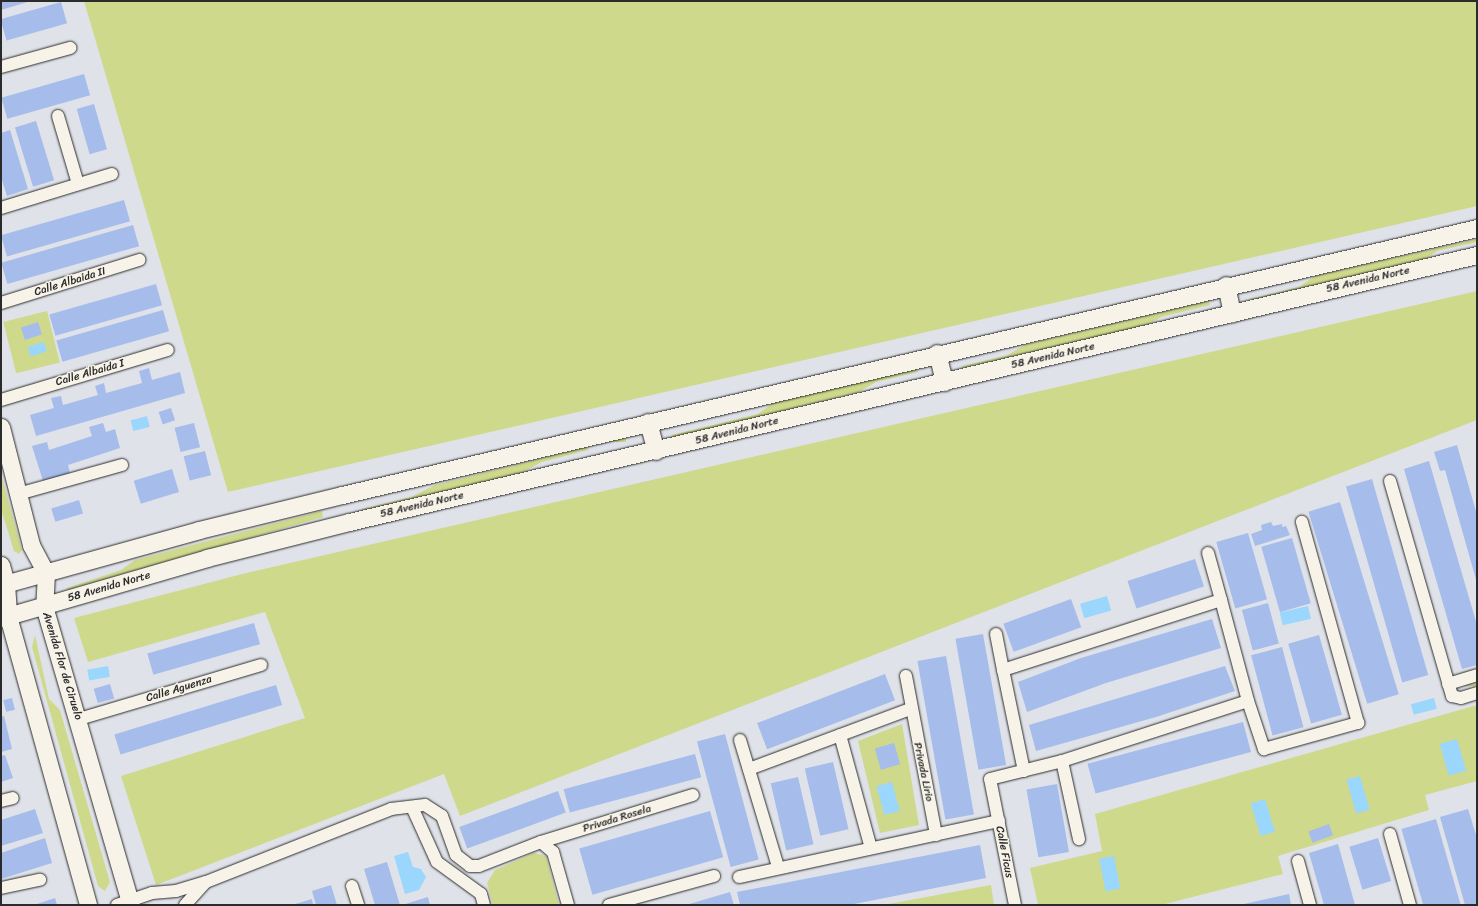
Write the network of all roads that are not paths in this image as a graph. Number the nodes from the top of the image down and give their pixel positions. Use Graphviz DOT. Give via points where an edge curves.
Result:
graph roads {
  1 [pos="70,48"];
  2 [pos="1,67"];
  3 [pos="58,116"];
  4 [pos="112,174"];
  5 [pos="78,184"];
  6 [pos="1,208"];
  7 [pos="1477,228"];
  8 [pos="1477,255"];
  9 [pos="139,260"];
  10 [pos="1226,285"];
  11 [pos="1,303"];
  12 [pos="1232,313"];
  13 [pos="168,350"];
  14 [pos="937,353"];
  15 [pos="944,382"];
  16 [pos="6,398"];
  17 [pos="648,422"];
  18 [pos="1,427"];
  19 [pos="656,451"];
  20 [pos="122,465"];
  21 [pos="1390,481"];
  22 [pos="18,494"];
  23 [pos="342,495"];
  24 [pos="349,522"];
  25 [pos="1302,522"];
  26 [pos="1208,553"];
  27 [pos="1,565"];
  28 [pos="46,573"];
  29 [pos="4,585"];
  30 [pos="1221,600"];
  31 [pos="44,606"];
  32 [pos="5,617"];
  33 [pos="996,634"];
  34 [pos="261,665"];
  35 [pos="1003,670"];
  36 [pos="1477,675"];
  37 [pos="906,676"];
  38 [pos="1448,684"];
  39 [pos="1477,693"];
  40 [pos="1248,701"];
  41 [pos="910,709"];
  42 [pos="78,719"];
  43 [pos="840,736"];
  44 [pos="740,740"];
  45 [pos="1062,761"];
  46 [pos="750,769"];
  47 [pos="1024,771"];
  48 [pos="693,795"];
  49 [pos="412,807"];
  50 [pos="999,821"];
  51 [pos="1390,834"];
  52 [pos="936,835"];
  53 [pos="1079,839"];
  54 [pos="541,842"];
  55 [pos="871,848"];
  56 [pos="1298,860"];
  57 [pos="778,867"];
  58 [pos="714,876"];
  59 [pos="739,877"];
  60 [pos="40,880"];
  61 [pos="206,882"];
  62 [pos="352,886"];
  63 [pos="1,888"];
  64 [pos="126,904"];
  65 [pos="88,905"];
  66 [pos="185,905"];
  67 [pos="358,905"];
  68 [pos="484,905"];
  69 [pos="568,905"];
  70 [pos="609,905"];
  71 [pos="1014,905"];
  72 [pos="1310,905"];
  73 [pos="1410,905"];
  1 -- 2 [label="street"];
  3 -- 5 [label="street"];
  4 -- 5 [label="street"];
  5 -- 6 [label="street"];
  7 -- 10 [label="main road"];
  8 -- 12 [label="main road, 58 Avenida Norte"];
  9 -- 11 [label="street, Calle Albaida II"];
  10 -- 12 [label="main road"];
  10 -- 14 [label="main road"];
  12 -- 15 [label="main road, 58 Avenida Norte"];
  13 -- 16 [label="street, Calle Albaida I"];
  14 -- 15 [label="main road"];
  14 -- 17 [label="main road"];
  15 -- 19 [label="main road, 58 Avenida Norte"];
  17 -- 19 [label="main road"];
  17 -- 23 [label="main road"];
  18 -- 22 [label="main road"];
  19 -- 24 [label="main road, 58 Avenida Norte"];
  20 -- 22 [label="street"];
  21 -- 38 [label="street"];
  22 -- 28 [label="main road" via="31,545"];
  23 -- 24 [label="main road"];
  23 -- 28 [label="main road" via="199,530"];
  24 -- 31 [label="main road, 58 Avenida Norte" via="207,558"];
  25 -- 40 [label="street" via="1358,723 1264,749"];
  26 -- 30 [label="street"];
  27 -- 29 [label="main road"];
  28 -- 29 [label="main road"];
  28 -- 31 [label="main road, Avenida Flor de Ciruelo"];
  29 -- 32 [label="main road"];
  30 -- 35 [label="street"];
  30 -- 40 [label="street"];
  31 -- 32 [label="main road, 58 Avenida Norte"];
  31 -- 42 [label="main road, Avenida Flor de Ciruelo"];
  32 -- 65 [label="main road"];
  33 -- 35 [label="street"];
  34 -- 42 [label="street, Calle Aguenza"];
  35 -- 47 [label="street"];
  36 -- 38 [label="street"];
  37 -- 41 [label="street, Privada Lirio"];
  38 -- 39 [label="street" via="1452,696 1461,698"];
  40 -- 45 [label="street"];
  41 -- 43 [label="street"];
  41 -- 52 [label="street, Privada Lirio"];
  42 -- 64 [label="main road, Avenida Flor de Ciruelo"];
  43 -- 46 [label="street"];
  43 -- 55 [label="street"];
  44 -- 46 [label="street"];
  45 -- 47 [label="street"];
  45 -- 53 [label="street"];
  46 -- 57 [label="street"];
  47 -- 50 [label="street, Calle Ficus" via="990,779"];
  48 -- 54 [label="street, Privada Rosela"];
  49 -- 54 [label="street, Privada Rosela" via="425,805 442,816 456,855 470,866 479,866"];
  49 -- 61 [label="street" via="391,809"];
  49 -- 68 [label="street" via="437,862 481,894"];
  50 -- 52 [label="street"];
  50 -- 71 [label="street, Calle Ficus"];
  51 -- 73 [label="street"];
  52 -- 55 [label="street"];
  54 -- 69 [label="street" via="553,852"];
  55 -- 57 [label="street"];
  56 -- 72 [label="street"];
  57 -- 59 [label="street"];
  58 -- 70 [label="street"];
  60 -- 63 [label="street"];
  61 -- 64 [label="street" via="176,891 152,893"];
  61 -- 66 [label="street"];
  62 -- 67 [label="street"];
}
